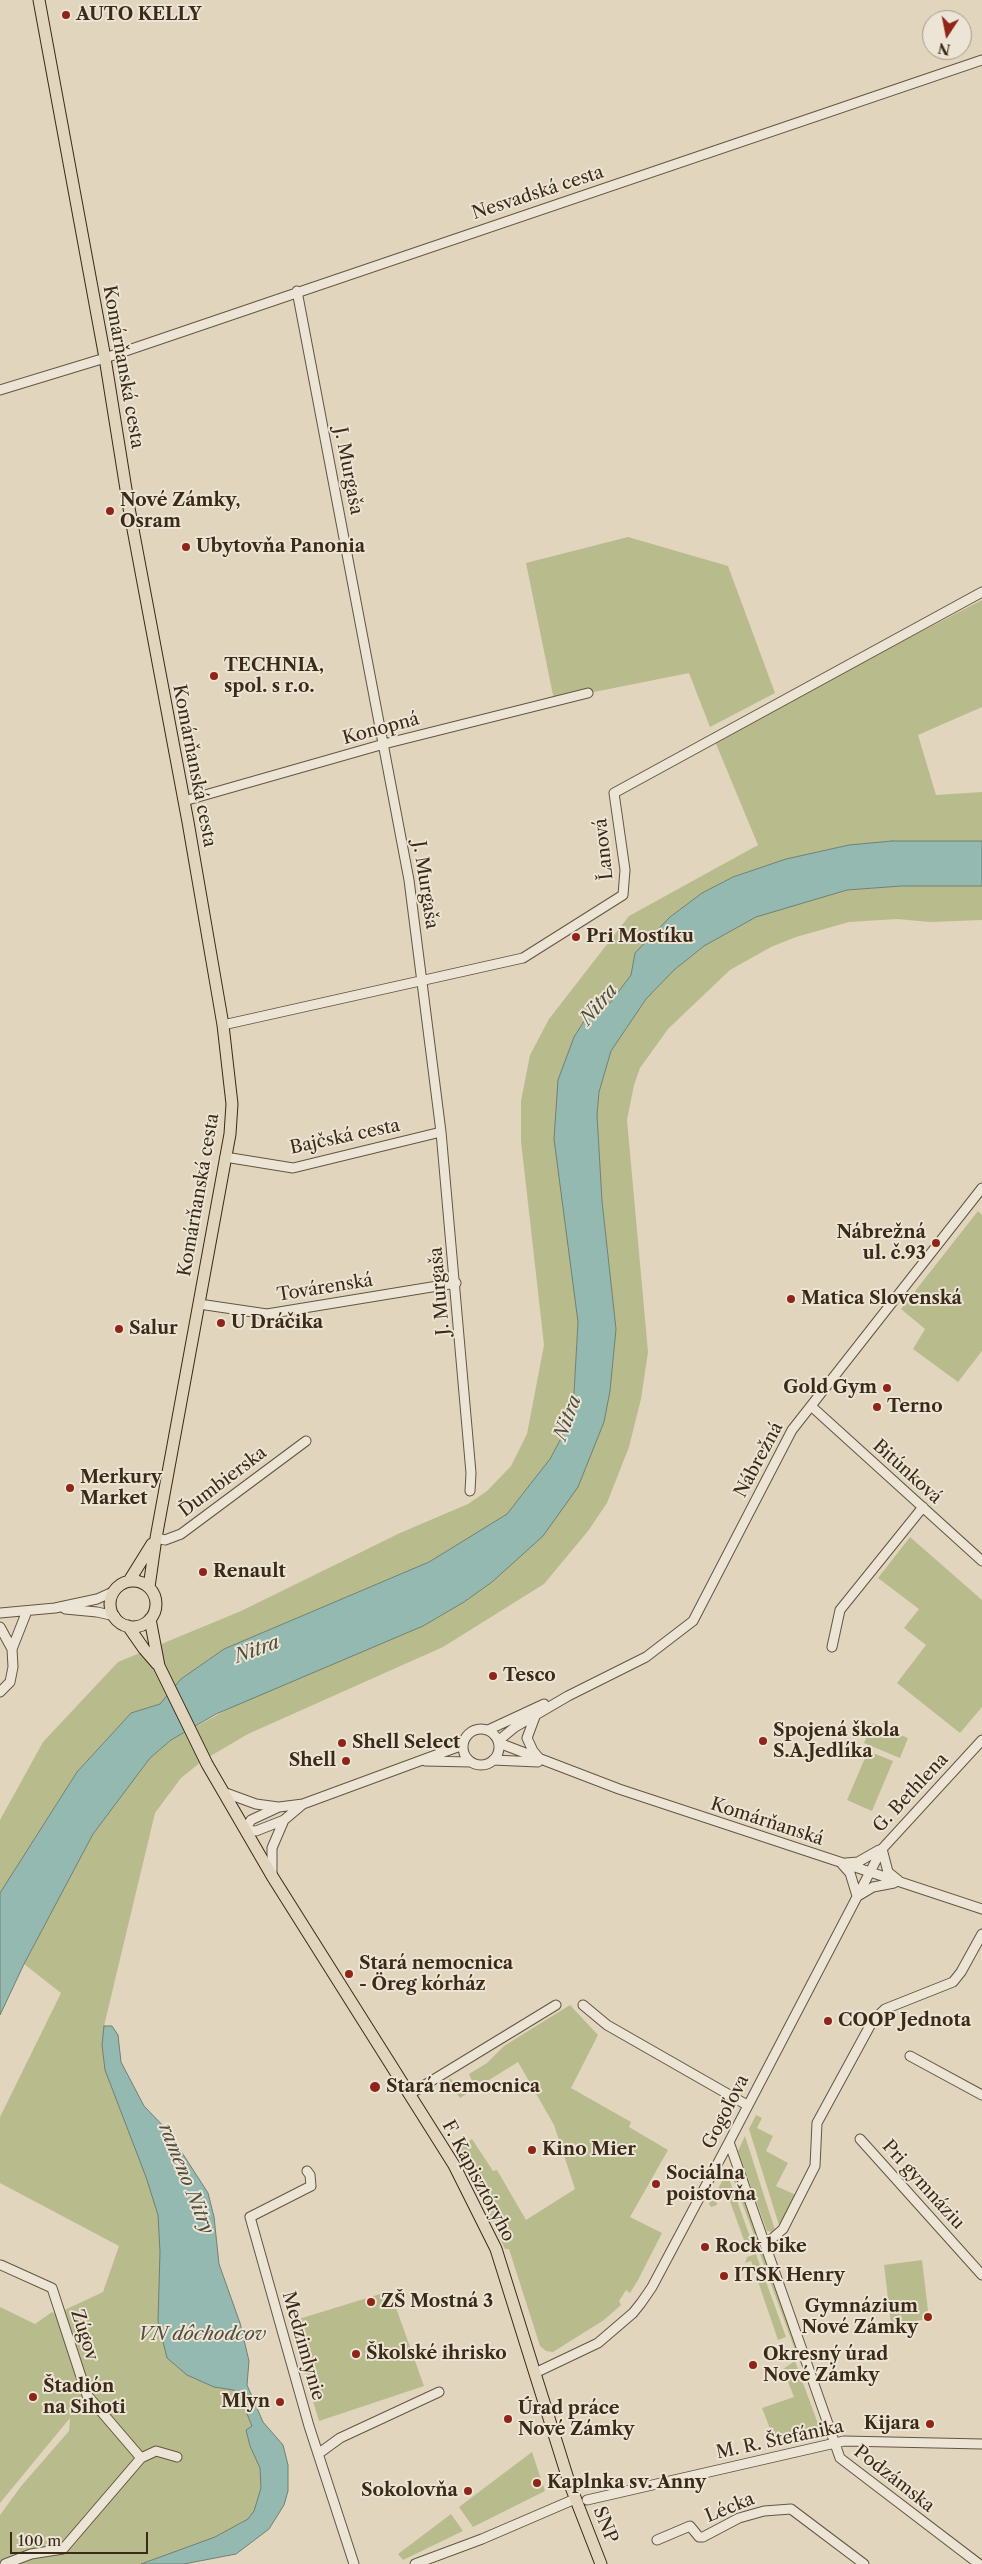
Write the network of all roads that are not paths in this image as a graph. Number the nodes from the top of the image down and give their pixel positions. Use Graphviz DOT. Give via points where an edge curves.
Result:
graph roads {
  1 [pos="39,0"];
  2 [pos="982,60"];
  3 [pos="297,291"];
  4 [pos="105,358"];
  5 [pos="0,390"];
  6 [pos="982,592"];
  7 [pos="588,693"];
  8 [pos="384,744"];
  9 [pos="184,801"];
  10 [pos="423,979"];
  11 [pos="223,1026"];
  12 [pos="441,1132"];
  13 [pos="225,1157"];
  14 [pos="982,1188"];
  15 [pos="456,1283"];
  16 [pos="199,1304"];
  17 [pos="811,1406"];
  18 [pos="306,1441"];
  19 [pos="470,1491"];
  20 [pos="922,1507"];
  21 [pos="156,1538"];
  22 [pos="982,1561"];
  23 [pos="129,1581"];
  24 [pos="149,1588"];
  25 [pos="115,1591"];
  26 [pos="55,1608"];
  27 [pos="26,1611"];
  28 [pos="0,1613"];
  29 [pos="115,1616"];
  30 [pos="150,1619"];
  31 [pos="128,1626"];
  32 [pos="0,1627"];
  33 [pos="832,1648"];
  34 [pos="12,1649"];
  35 [pos="159,1666"];
  36 [pos="0,1692"];
  37 [pos="568,1696"];
  38 [pos="536,1714"];
  39 [pos="488,1730"];
  40 [pos="982,1740"];
  41 [pos="498,1742"];
  42 [pos="463,1745"];
  43 [pos="493,1760"];
  44 [pos="422,1761"];
  45 [pos="471,1762"];
  46 [pos="543,1762"];
  47 [pos="223,1792"];
  48 [pos="303,1804"];
  49 [pos="279,1807"];
  50 [pos="284,1820"];
  51 [pos="245,1830"];
  52 [pos="882,1849"];
  53 [pos="842,1864"];
  54 [pos="869,1873"];
  55 [pos="272,1876"];
  56 [pos="901,1883"];
  57 [pos="858,1896"];
  58 [pos="982,1910"];
  59 [pos="982,1934"];
  60 [pos="556,2005"];
  61 [pos="583,2005"];
  62 [pos="910,2056"];
  63 [pos="410,2094"];
  64 [pos="982,2095"];
  65 [pos="747,2105"];
  66 [pos="860,2138"];
  67 [pos="729,2142"];
  68 [pos="307,2171"];
  69 [pos="766,2244"];
  70 [pos="1,2264"];
  71 [pos="982,2275"];
  72 [pos="535,2373"];
  73 [pos="439,2392"];
  74 [pos="834,2442"];
  75 [pos="982,2444"];
  76 [pos="318,2454"];
  77 [pos="177,2457"];
  78 [pos="141,2458"];
  79 [pos="581,2500"];
  80 [pos="657,2540"];
  81 [pos="5,2564"];
  82 [pos="354,2564"];
  83 [pos="414,2564"];
  84 [pos="602,2564"];
  85 [pos="864,2564"];
  86 [pos="979,2564"];
  1 -- 4 [label="main road, Komárňanská cesta"];
  2 -- 3 [label="street, Nesvadská cesta"];
  3 -- 4 [label="street, Nesvadská cesta"];
  3 -- 8 [label="street, J. Murgaša"];
  4 -- 5 [label="street, Nesvadská cesta"];
  4 -- 9 [label="main road, Komárňanská cesta" via="129,508"];
  6 -- 10 [label="street, Ľanová" via="614,793 626,870 622,896 523,958"];
  7 -- 8 [label="street, Konopná"];
  8 -- 9 [label="street, Konopná"];
  8 -- 10 [label="street, J. Murgaša"];
  9 -- 11 [label="main road, Komárňanská cesta"];
  10 -- 11 [label="street, Ľanová"];
  10 -- 12 [label="street, J. Murgaša"];
  11 -- 13 [label="main road, Komárňanská cesta" via="232,1104"];
  12 -- 13 [label="street, Bajčská cesta" via="293,1168"];
  12 -- 15 [label="street, J. Murgaša"];
  13 -- 16 [label="main road, Komárňanská cesta"];
  14 -- 17 [label="street, Nábrežná"];
  15 -- 16 [label="street, Továrenská" via="267,1314"];
  15 -- 19 [label="street, J. Murgaša"];
  16 -- 21 [label="main road, Komárňanská cesta"];
  17 -- 20 [label="street, Bitúnková"];
  17 -- 37 [label="street, Nábrežná" via="792,1430 693,1621 646,1657"];
  18 -- 21 [label="street, Ďumbierska" via="180,1534 164,1540"];
  20 -- 22 [label="street, Bitúnková"];
  20 -- 33 [label="street" via="840,1610"];
  21 -- 23 [label="main road, Komárňanská cesta"];
  21 -- 24 [label="main road, Komárňanská cesta"];
  23 -- 24 [label="main road"];
  23 -- 25 [label="main road"];
  24 -- 30 [label="main road" via="156,1602"];
  25 -- 26 [label="street" via="97,1599"];
  25 -- 29 [label="main road" via="111,1604"];
  26 -- 27 [label="street"];
  26 -- 29 [label="street"];
  27 -- 28 [label="street"];
  27 -- 34 [label="street"];
  29 -- 31 [label="main road"];
  30 -- 31 [label="main road" via="140,1625"];
  30 -- 35 [label="main road"];
  31 -- 35 [label="main road"];
  32 -- 34 [label="street"];
  34 -- 36 [label="street" via="14,1667 10,1682"];
  35 -- 47 [label="main road, F. Kapisztóryho"];
  37 -- 38 [label="street, Nábrežná"];
  37 -- 39 [label="street, Nábrežná"];
  38 -- 41 [label="street, Nábrežná"];
  38 -- 46 [label="street" via="527,1738 532,1751"];
  39 -- 41 [label="street, Komárňanská"];
  39 -- 42 [label="street, Komárňanská" via="476,1729"];
  40 -- 52 [label="street, G. Bethlena"];
  41 -- 43 [label="street" via="498,1752"];
  41 -- 46 [label="street, Komárňanská"];
  42 -- 44 [label="street, Komárňanská"];
  42 -- 45 [label="street"];
  43 -- 45 [label="street, Komárňanská" via="480,1765"];
  43 -- 46 [label="street, Komárňanská"];
  44 -- 45 [label="street, Komárňanská"];
  44 -- 48 [label="street, Komárňanská"];
  46 -- 53 [label="street, Komárňanská"];
  47 -- 49 [label="street" via="256,1804"];
  47 -- 51 [label="main road, F. Kapisztóryho"];
  48 -- 49 [label="street"];
  48 -- 50 [label="street"];
  49 -- 51 [label="street" via="251,1820"];
  50 -- 51 [label="street" via="256,1832"];
  50 -- 55 [label="street" via="272,1848"];
  51 -- 55 [label="main road, F. Kapisztóryho"];
  52 -- 53 [label="street" via="858,1862"];
  52 -- 54 [label="street, G. Bethlena"];
  52 -- 56 [label="street" via="888,1872"];
  53 -- 54 [label="street, Komárňanská"];
  53 -- 57 [label="street" via="850,1874"];
  54 -- 56 [label="street, Komárňanská"];
  54 -- 57 [label="street, Gogoľova"];
  55 -- 63 [label="main road, F. Kapisztóryho"];
  56 -- 57 [label="street" via="872,1887"];
  56 -- 58 [label="street, Komárňanská"];
  57 -- 65 [label="street, Gogoľova"];
  59 -- 69 [label="street" via="962,1972 953,1982 885,2009 872,2022 817,2123 815,2166 782,2228"];
  60 -- 63 [label="street"];
  61 -- 65 [label="street" via="607,2025"];
  62 -- 64 [label="street"];
  63 -- 72 [label="main road, F. Kapisztóryho" via="454,2165 496,2249"];
  65 -- 67 [label="street, Gogoľova"];
  66 -- 71 [label="street, Pri gymnáziu"];
  67 -- 69 [label="street, Podzámska"];
  67 -- 72 [label="street, Gogoľova" via="652,2288 634,2313 598,2343"];
  68 -- 76 [label="street, Medzimlynie" via="311,2186 250,2217"];
  69 -- 74 [label="street, Podzámska"];
  70 -- 78 [label="street, Zúgov" via="52,2288 87,2395"];
  72 -- 79 [label="main road, F. Kapisztóryho"];
  73 -- 76 [label="street" via="340,2438"];
  74 -- 75 [label="street, M. R. Štefánika"];
  74 -- 79 [label="street, M. R. Štefánika"];
  74 -- 86 [label="street, Podzámska" via="840,2458 848,2466"];
  76 -- 82 [label="street, Medzimlynie"];
  77 -- 78 [label="street" via="156,2451"];
  78 -- 81 [label="street" via="63,2549 31,2554"];
  79 -- 83 [label="street, M. R. Štefánika"];
  79 -- 84 [label="main road, SNP"];
  80 -- 85 [label="street, Lécka" via="690,2526 699,2537 739,2518 791,2509"];
}
